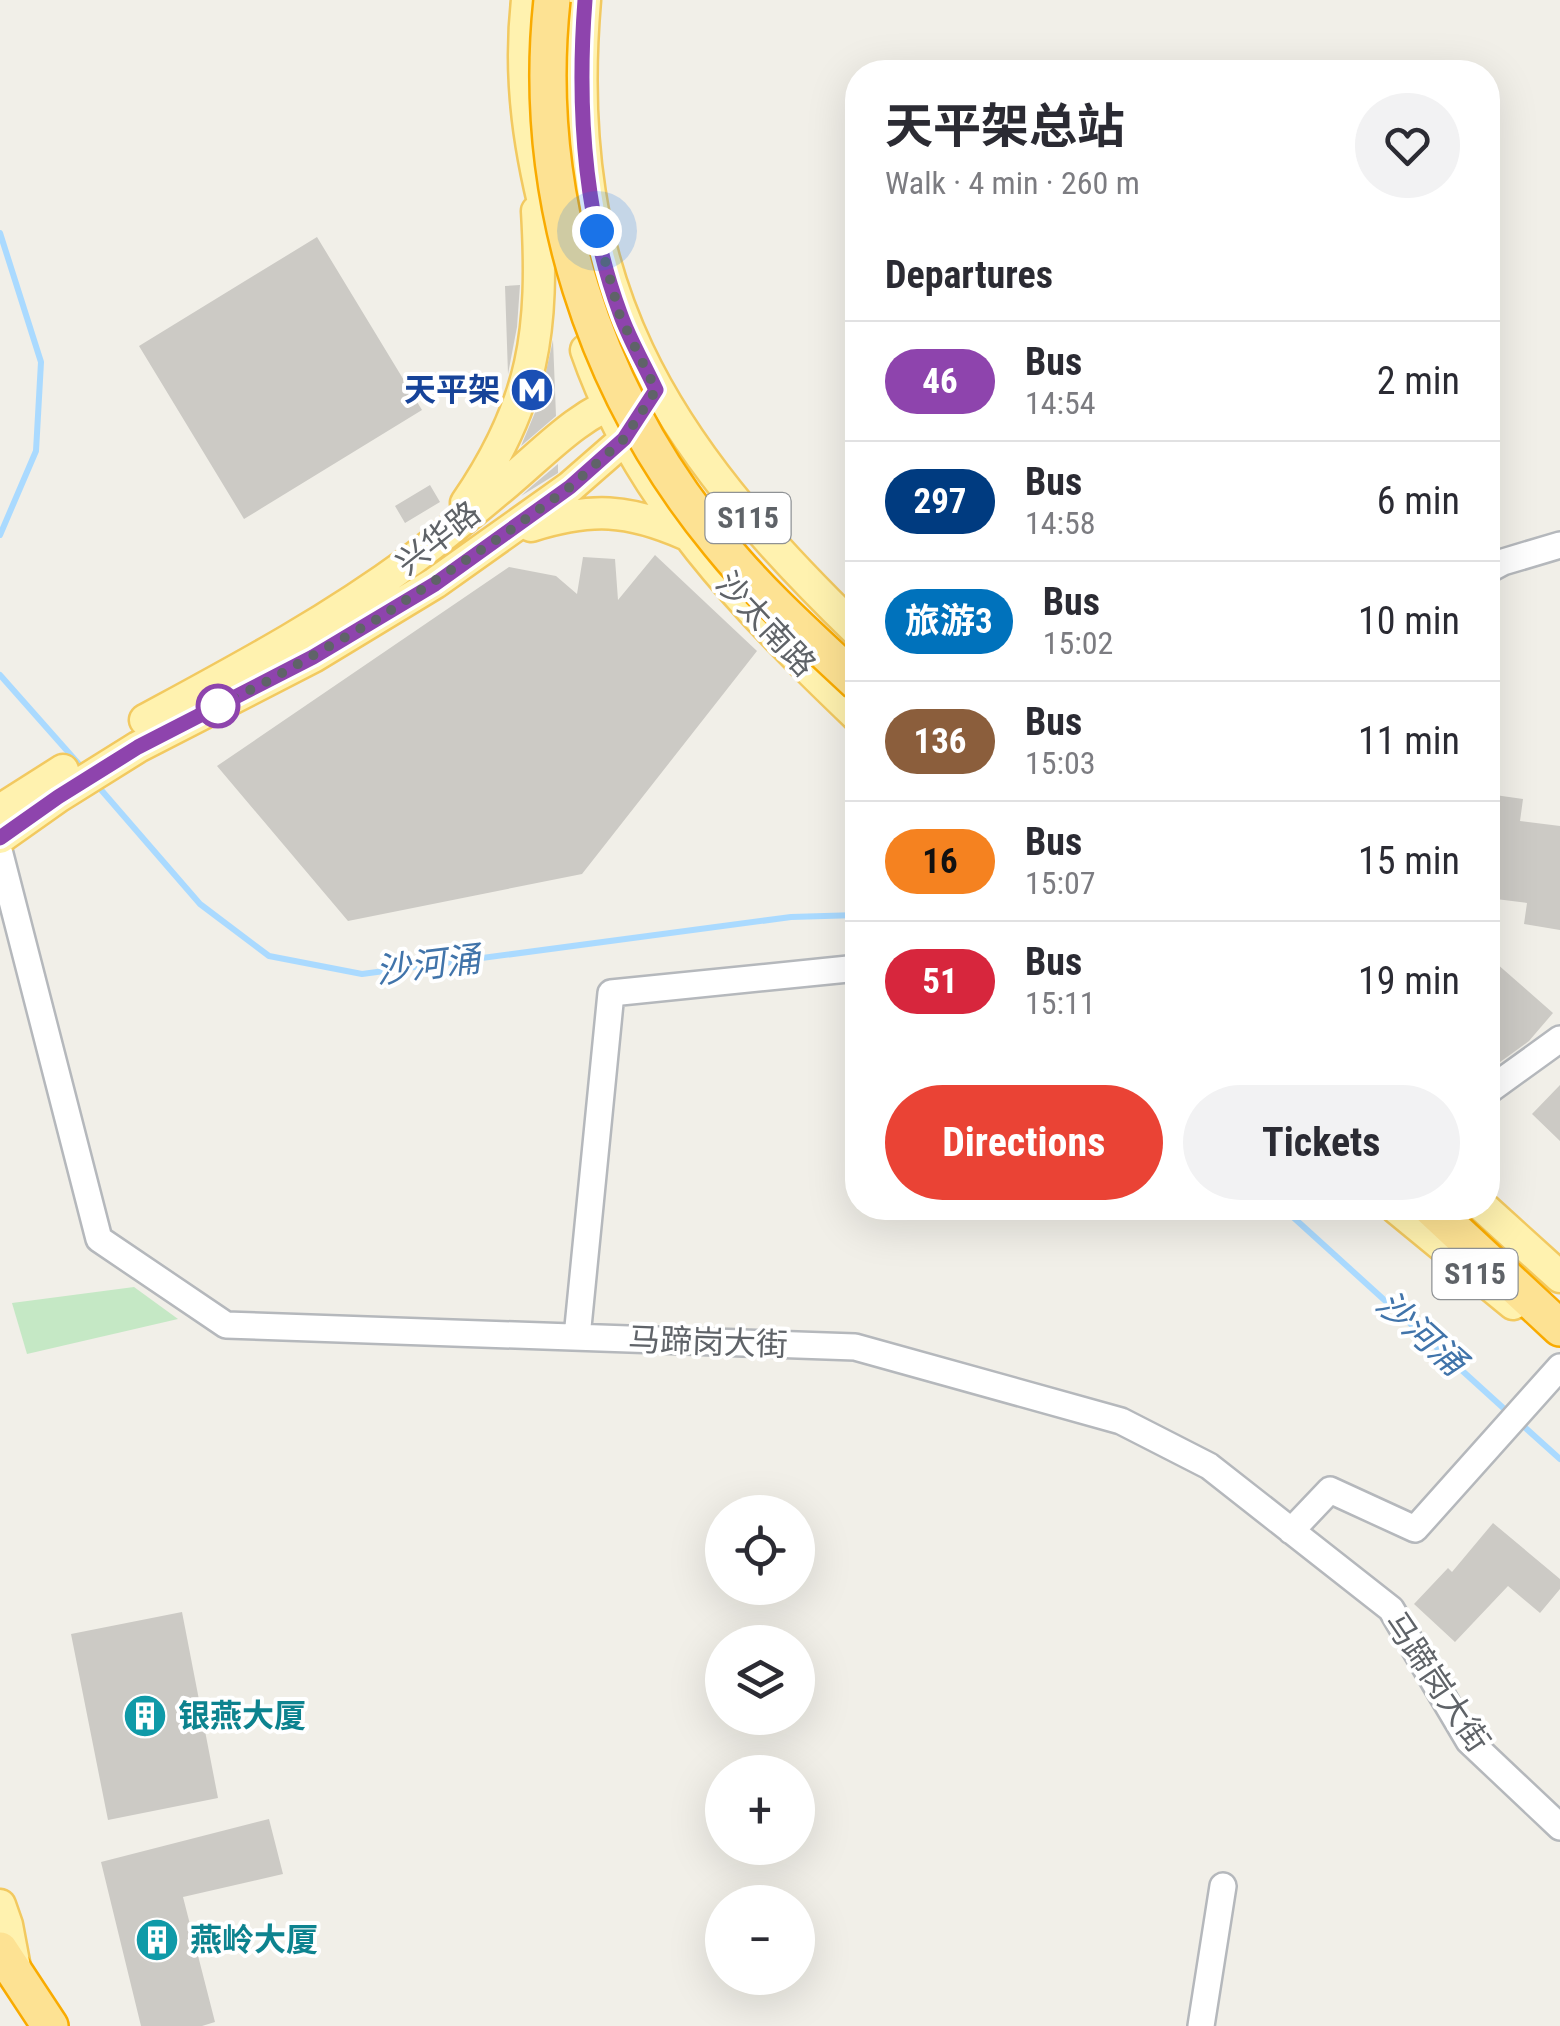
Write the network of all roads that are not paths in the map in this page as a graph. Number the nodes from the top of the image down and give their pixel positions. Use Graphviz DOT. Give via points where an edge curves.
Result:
graph roads {
  1 [pos="527,0"];
  2 [pos="552,0"];
  3 [pos="585,0"];
  4 [pos="535,172"];
  5 [pos="656,390"];
  6 [pos="617,422"];
  7 [pos="444,534"];
  8 [pos="688,535"];
  9 [pos="502,536"];
  10 [pos="1560,546"];
  11 [pos="1500,564"];
  12 [pos="845,619"];
  13 [pos="845,670"];
  14 [pos="845,704"];
  15 [pos="134,738"];
  16 [pos="55,787"];
  17 [pos="0,810"];
  18 [pos="0,838"];
  19 [pos="0,854"];
  20 [pos="845,969"];
  21 [pos="1560,1039"];
  22 [pos="1500,1082"];
  23 [pos="1411,1220"];
  24 [pos="1444,1220"];
  25 [pos="1497,1220"];
  26 [pos="1560,1277"];
  27 [pos="1560,1331"];
  28 [pos="577,1337"];
  29 [pos="1560,1367"];
  30 [pos="1291,1531"];
  31 [pos="1560,1827"];
  32 [pos="1223,1886"];
  33 [pos="0,1905"];
  34 [pos="8,1963"];
  35 [pos="50,2026"];
  36 [pos="1201,2026"];
  1 -- 4 [label="main road, S115" via="527,124"];
  2 -- 13 [label="highway, bridge" via="550,99 560,208 589,318 612,373 644,438 711,534"];
  3 -- 5 [label="main road, S115" via="582,126 592,209 620,316"];
  4 -- 6 [label="main road, S115" via="568,294"];
  4 -- 7 [label="main road" via="540,303 528,382 490,468"];
  5 -- 6 [label="main road, 兴华路"];
  5 -- 12 [label="main road, 沙太南路 / S115" via="722,486"];
  6 -- 7 [label="main road, 兴华路" via="561,436"];
  6 -- 8 [label="main road, 沙太南路 / S115"];
  6 -- 9 [label="main road, 兴华路" via="570,487"];
  7 -- 15 [label="main road, 兴华路" via="316,627"];
  8 -- 9 [label="main road" via="648,518 616,514 566,515"];
  8 -- 14 [label="main road, 沙太南路 / S115" via="750,611"];
  9 -- 15 [label="main road, 兴华路" via="313,657"];
  10 -- 11 [label="street"];
  15 -- 16 [label="main road, 兴华路"];
  16 -- 17 [label="main road, 兴华路"];
  16 -- 18 [label="main road, 兴华路"];
  19 -- 28 [label="street, 马蹄岗大街" via="100,1239 226,1324"];
  20 -- 28 [label="street" via="611,993"];
  21 -- 22 [label="street"];
  23 -- 27 [label="main road, S115" via="1506,1298"];
  24 -- 27 [label="highway"];
  25 -- 26 [label="main road, S115"];
  28 -- 30 [label="street, 马蹄岗大街" via="856,1347 1121,1421 1208,1466"];
  29 -- 30 [label="street" via="1415,1529 1330,1490"];
  30 -- 31 [label="street, 马蹄岗大街" via="1392,1609 1469,1742"];
  32 -- 36 [label="street"];
  33 -- 34 [label="main road"];
  34 -- 35 [label="highway"];
}
